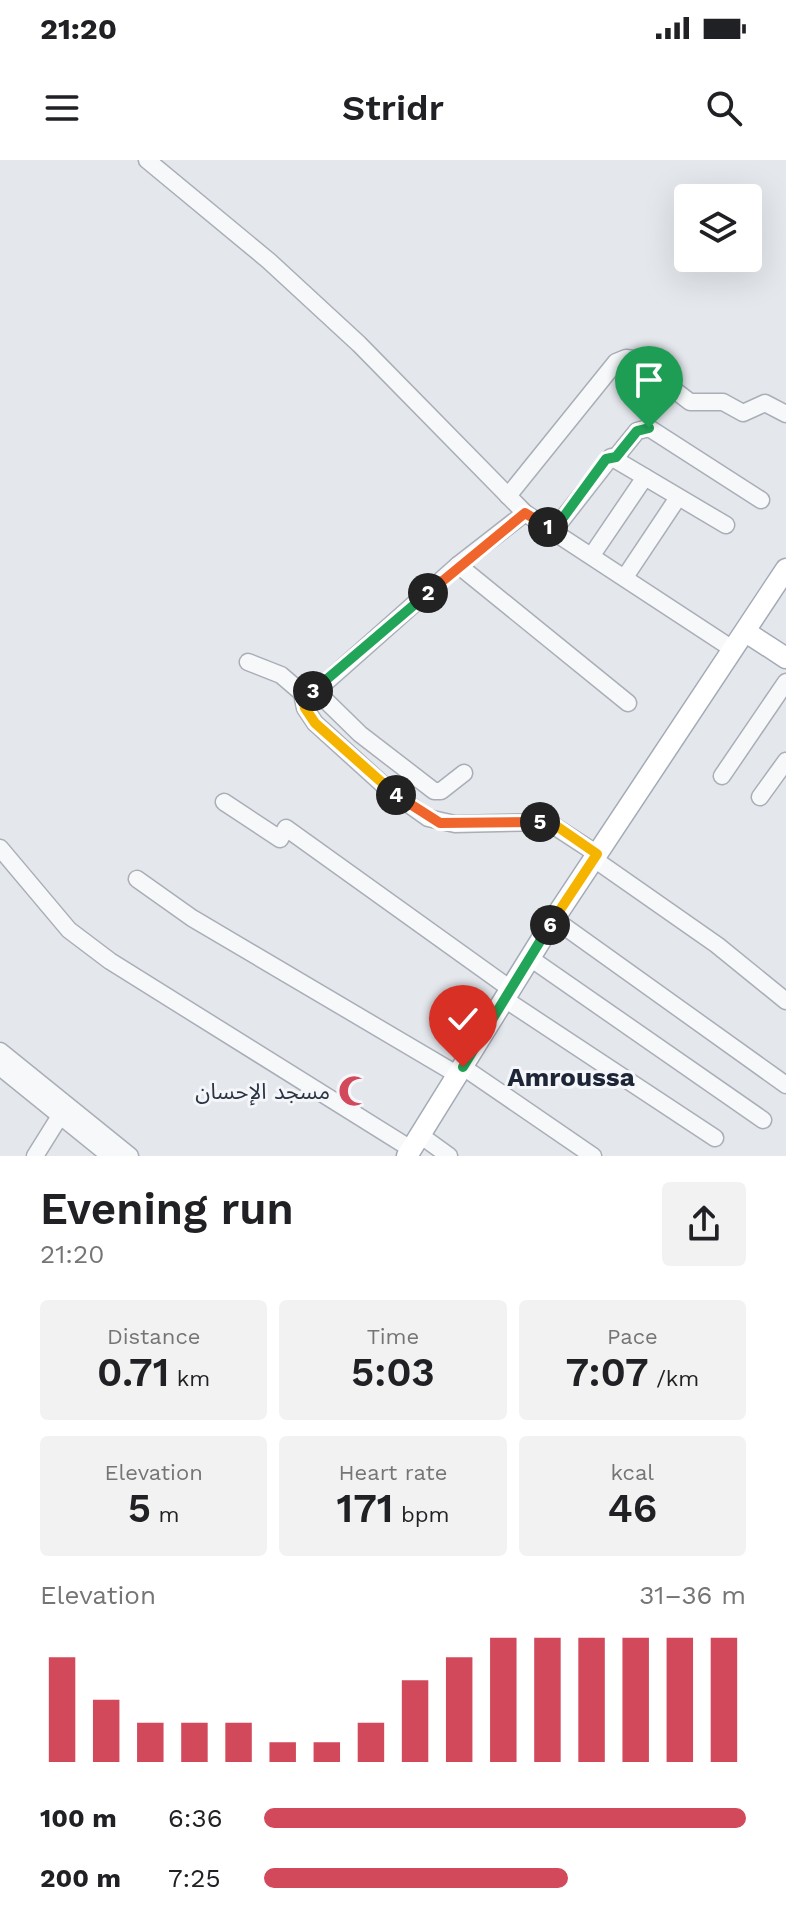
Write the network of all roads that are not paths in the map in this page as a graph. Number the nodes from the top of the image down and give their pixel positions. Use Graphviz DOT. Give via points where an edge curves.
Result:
graph roads {
  1 [pos="147,160"];
  2 [pos="786,414"];
  3 [pos="616,457"];
  4 [pos="645,477"];
  5 [pos="508,496"];
  6 [pos="677,499"];
  7 [pos="761,500"];
  8 [pos="525,513"];
  9 [pos="726,525"];
  10 [pos="554,530"];
  11 [pos="592,555"];
  12 [pos="458,565"];
  13 [pos="786,569"];
  14 [pos="625,577"];
  15 [pos="746,632"];
  16 [pos="734,650"];
  17 [pos="786,658"];
  18 [pos="248,662"];
  19 [pos="786,682"];
  20 [pos="309,692"];
  21 [pos="628,703"];
  22 [pos="786,761"];
  23 [pos="464,773"];
  24 [pos="722,776"];
  25 [pos="760,797"];
  26 [pos="224,802"];
  27 [pos="0,848"];
  28 [pos="595,856"];
  29 [pos="137,879"];
  30 [pos="554,919"];
  31 [pos="530,958"];
  32 [pos="509,995"];
  33 [pos="786,1001"];
  34 [pos="0,1051"];
  35 [pos="0,1067"];
  36 [pos="460,1071"];
  37 [pos="0,1080"];
  38 [pos="786,1085"];
  39 [pos="58,1120"];
  40 [pos="763,1120"];
  41 [pos="715,1138"];
  42 [pos="413,1147"];
  43 [pos="35,1156"];
  44 [pos="94,1156"];
  45 [pos="110,1156"];
  46 [pos="130,1156"];
  47 [pos="449,1156"];
  48 [pos="593,1156"];
  1 -- 5 [label="street" via="333,320"];
  2 -- 5 [label="street" via="765,403 743,413 723,402 690,402 626,358 616,362"];
  3 -- 4 [label="street"];
  3 -- 7 [label="street" via="645,426"];
  3 -- 10 [label="street" via="606,459"];
  4 -- 6 [label="street"];
  4 -- 11 [label="street"];
  5 -- 8 [label="street"];
  6 -- 9 [label="street"];
  6 -- 14 [label="street"];
  8 -- 10 [label="street"];
  8 -- 12 [label="street"];
  10 -- 11 [label="street"];
  11 -- 14 [label="street"];
  12 -- 20 [label="street"];
  12 -- 21 [label="street"];
  13 -- 15 [label="main road"];
  14 -- 16 [label="street"];
  15 -- 16 [label="main road"];
  15 -- 17 [label="main road"];
  16 -- 28 [label="main road"];
  18 -- 20 [label="street"];
  19 -- 24 [label="street"];
  20 -- 23 [label="street" via="434,791"];
  20 -- 28 [label="street" via="305,708 315,723 428,818 455,824 548,822"];
  22 -- 25 [label="street"];
  26 -- 32 [label="street" via="280,839 286,828"];
  27 -- 42 [label="street" via="69,930 110,961"];
  28 -- 30 [label="main road"];
  28 -- 33 [label="street"];
  29 -- 36 [label="street" via="192,918"];
  30 -- 31 [label="main road"];
  30 -- 38 [label="street"];
  31 -- 32 [label="main road"];
  31 -- 40 [label="street"];
  32 -- 36 [label="main road"];
  32 -- 41 [label="street"];
  34 -- 46 [label="street"];
  35 -- 39 [label="street"];
  36 -- 42 [label="main road"];
  36 -- 48 [label="street"];
  37 -- 39 [label="street"];
  39 -- 43 [label="street"];
  39 -- 44 [label="street"];
  39 -- 45 [label="street"];
  42 -- 47 [label="street"];
}
